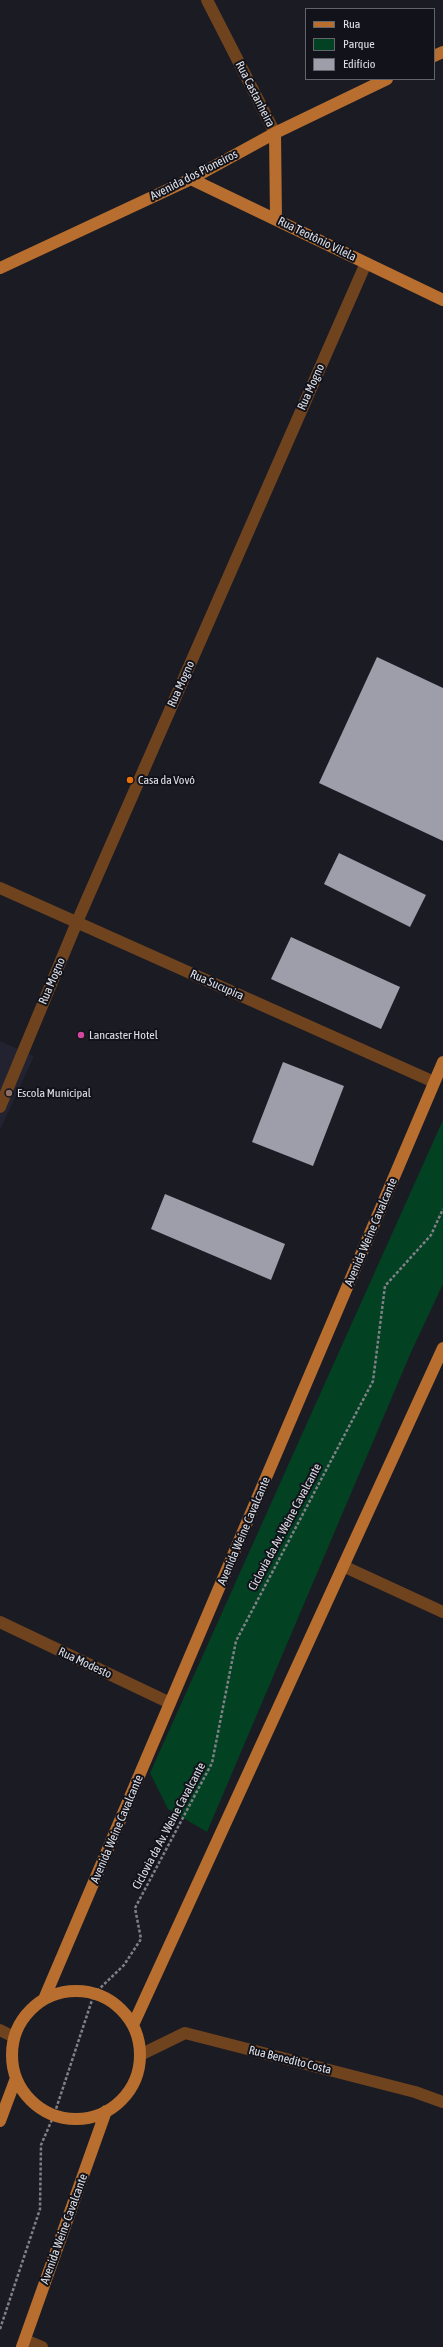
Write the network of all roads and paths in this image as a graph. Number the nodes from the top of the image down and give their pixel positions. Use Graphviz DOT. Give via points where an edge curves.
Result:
graph roads {
  1 [pos="207,0"];
  2 [pos="385,80"];
  3 [pos="275,133"];
  4 [pos="191,179"];
  5 [pos="276,219"];
  6 [pos="366,263"];
  7 [pos="0,268"];
  8 [pos="443,300"];
  9 [pos="0,888"];
  10 [pos="77,922"];
  11 [pos="443,1062"];
  12 [pos="434,1082"];
  13 [pos="0,1106"];
  14 [pos="443,1209"];
  15 [pos="443,1348"];
  16 [pos="344,1566"];
  17 [pos="443,1612"];
  18 [pos="0,1622"];
  19 [pos="170,1703"];
  20 [pos="94,1994"];
  21 [pos="44,1999"];
  22 [pos="133,2025"];
  23 [pos="0,2030"];
  24 [pos="14,2037"];
  25 [pos="140,2056"];
  26 [pos="16,2078"];
  27 [pos="443,2102"];
  28 [pos="106,2111"];
  29 [pos="54,2115"];
  30 [pos="0,2122"];
  31 [pos="0,2329"];
  32 [pos="24,2344"];
  33 [pos="42,2347"];
  1 -- 3 [label="street, Rua Castanheira"];
  2 -- 3 [label="main road, Avenida dos Pioneiros"];
  3 -- 4 [label="main road, Avenida dos Pioneiros"];
  3 -- 5 [label="main road, Rua Castanheira"];
  4 -- 5 [label="main road, Rua Teotônio Vilela"];
  4 -- 7 [label="main road, Avenida dos Pioneiros"];
  5 -- 6 [label="main road, Rua Teotônio Vilela"];
  6 -- 8 [label="main road, Rua Teotônio Vilela"];
  6 -- 10 [label="street, Rua Mogno"];
  9 -- 10 [label="street, Rua Sucupira"];
  10 -- 12 [label="street, Rua Sucupira"];
  10 -- 13 [label="street, Rua Mogno"];
  11 -- 12 [label="main road, Avenida Weine Cavalcante"];
  12 -- 19 [label="main road, Avenida Weine Cavalcante"];
  14 -- 20 [label="path, Ciclovia da Av. Weine Cavalcante" via="432,1235 385,1286 372,1381 236,1641 212,1763 135,1908 141,1939 124,1965"];
  15 -- 16 [label="main road"];
  16 -- 17 [label="street"];
  16 -- 22 [label="main road"];
  18 -- 19 [label="street, Rua Modesto"];
  19 -- 21 [label="main road, Avenida Weine Cavalcante"];
  20 -- 21 [label="main road" via="69,1991"];
  20 -- 22 [label="main road" via="116,2005"];
  20 -- 29 [label="path, Ciclovia da Av. Weine Cavalcante"];
  21 -- 24 [label="main road" via="31,2009"];
  22 -- 25 [label="main road"];
  23 -- 24 [label="street"];
  24 -- 26 [label="main road" via="12,2051"];
  25 -- 27 [label="street, Rua Benedito Costa" via="185,2033 415,2092"];
  25 -- 28 [label="main road" via="138,2072 131,2088 120,2102"];
  26 -- 29 [label="main road" via="31,2101"];
  26 -- 30 [label="main road"];
  28 -- 29 [label="main road" via="80,2119"];
  28 -- 32 [label="main road, Avenida Weine Cavalcante"];
  29 -- 31 [label="path, Ciclovia da Av. Weine Cavalcante" via="41,2145 40,2209"];
  32 -- 33 [label="street"];
}
